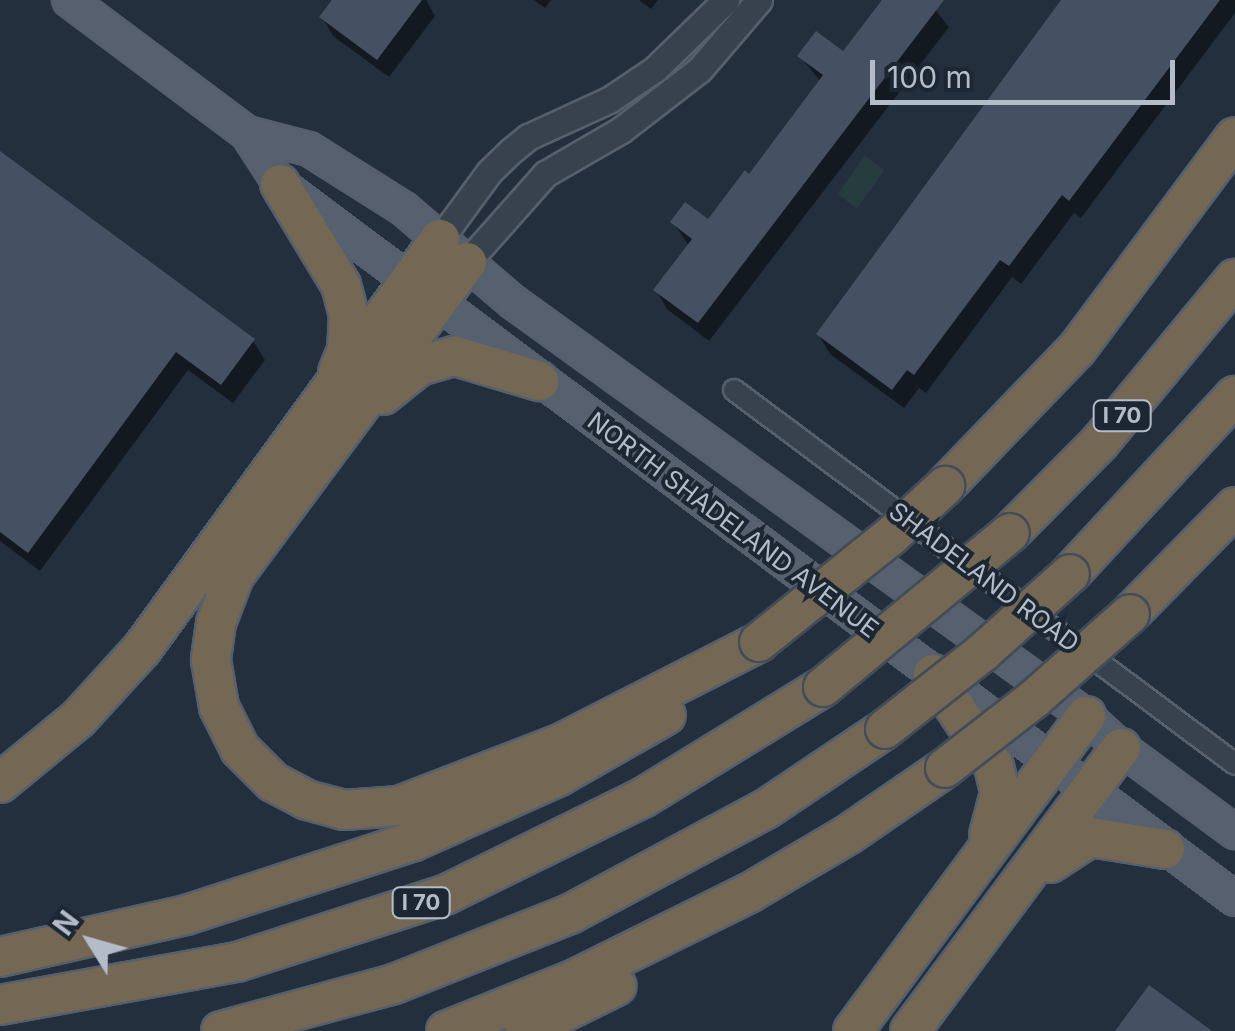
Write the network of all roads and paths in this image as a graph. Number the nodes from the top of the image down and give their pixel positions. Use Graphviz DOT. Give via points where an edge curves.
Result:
graph roads {
  1 [pos="69,0"];
  2 [pos="726,0"];
  3 [pos="758,0"];
  4 [pos="247,133"];
  5 [pos="1235,137"];
  6 [pos="280,184"];
  7 [pos="454,251"];
  8 [pos="1232,280"];
  9 [pos="424,293"];
  10 [pos="538,381"];
  11 [pos="734,390"];
  12 [pos="1235,396"];
  13 [pos="336,412"];
  14 [pos="1235,506"];
  15 [pos="758,642"];
  16 [pos="933,674"];
  17 [pos="1086,716"];
  18 [pos="1121,748"];
  19 [pos="1054,760"];
  20 [pos="1235,764"];
  21 [pos="0,783"];
  22 [pos="1092,790"];
  23 [pos="1235,832"];
  24 [pos="1165,849"];
  25 [pos="984,852"];
  26 [pos="1021,887"];
  27 [pos="749,893"];
  28 [pos="1235,899"];
  29 [pos="0,956"];
  30 [pos="0,1005"];
  31 [pos="221,1031"];
  32 [pos="446,1031"];
  33 [pos="524,1031"];
  34 [pos="852,1031"];
  35 [pos="910,1031"];
  1 -- 4 [label="main road, NORTH SHADELAND AVENUE"];
  2 -- 7 [label="street" via="655,69 512,150 489,172"];
  3 -- 7 [label="street" via="700,70 621,130 545,174"];
  4 -- 6 [label="main road, NORTH SHADELAND AVENUE"];
  4 -- 7 [label="main road, NORTH SHADELAND AVENUE" via="309,149 404,209"];
  5 -- 15 [label="highway, bridge" via="1077,349 945,486"];
  6 -- 9 [label="main road, NORTH SHADELAND AVENUE"];
  6 -- 13 [label="highway" via="341,284 350,314"];
  7 -- 9 [label="highway"];
  7 -- 17 [label="main road, NORTH SHADELAND AVENUE" via="740,468"];
  8 -- 30 [label="highway, I 70, bridge" via="1100,442 1010,533 823,687 644,797 445,895 237,962"];
  9 -- 10 [label="main road, NORTH SHADELAND AVENUE"];
  9 -- 13 [label="highway"];
  10 -- 13 [label="highway" via="444,357"];
  10 -- 16 [label="main road, NORTH SHADELAND AVENUE"];
  11 -- 20 [label="street, SHADELAND ROAD"];
  12 -- 31 [label="highway, bridge" via="1165,477 993,644 885,729 751,818 570,914 366,993"];
  13 -- 15 [label="highway" via="234,576 212,640 214,688 225,724 252,764 290,792 344,810 409,803 560,744"];
  13 -- 21 [label="highway" via="142,650 78,719"];
  14 -- 27 [label="highway, bridge" via="1130,614 1034,699 849,834"];
  15 -- 29 [label="highway" via="731,674 625,740 414,842 186,915"];
  16 -- 19 [label="main road, NORTH SHADELAND AVENUE"];
  16 -- 25 [label="highway" via="994,766 1000,794"];
  17 -- 18 [label="main road, NORTH SHADELAND AVENUE"];
  17 -- 19 [label="highway"];
  18 -- 22 [label="highway"];
  18 -- 23 [label="main road, NORTH SHADELAND AVENUE"];
  19 -- 22 [label="main road, NORTH SHADELAND AVENUE"];
  19 -- 25 [label="highway"];
  22 -- 24 [label="main road, NORTH SHADELAND AVENUE"];
  22 -- 26 [label="highway"];
  24 -- 26 [label="highway" via="1090,837"];
  24 -- 28 [label="main road, NORTH SHADELAND AVENUE"];
  25 -- 34 [label="highway"];
  26 -- 35 [label="highway"];
  27 -- 32 [label="highway" via="573,980"];
  27 -- 33 [label="highway" via="646,971"];
}
